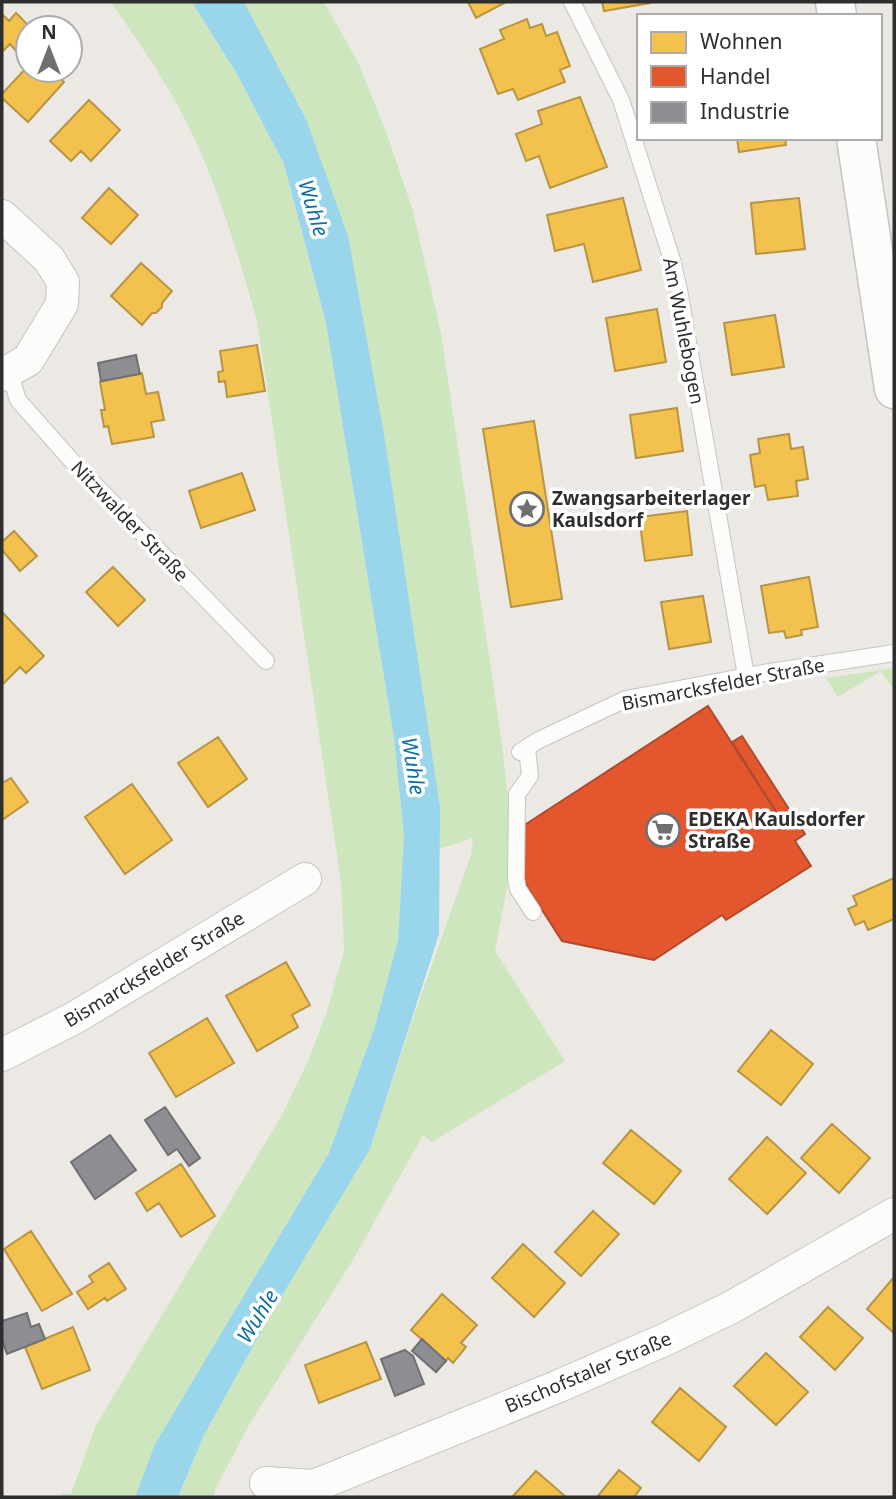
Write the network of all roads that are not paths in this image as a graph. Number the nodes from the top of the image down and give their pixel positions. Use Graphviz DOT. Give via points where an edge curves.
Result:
graph roads {
  1 [pos="572,2"];
  2 [pos="856,140"];
  3 [pos="2,216"];
  4 [pos="5,372"];
  5 [pos="894,389"];
  6 [pos="894,653"];
  7 [pos="266,661"];
  8 [pos="746,676"];
  9 [pos="305,879"];
  10 [pos="533,912"];
  11 [pos="2,1055"];
  12 [pos="894,1214"];
  13 [pos="266,1483"];
  1 -- 8 [label="lane, Am Wuhlebogen" via="621,100 672,260"];
  2 -- 5 [label="main road"];
  3 -- 4 [label="street" via="49,259 63,282 62,304 51,324 27,360"];
  4 -- 7 [label="lane, Nitzwalder Straße" via="18,400 71,460"];
  6 -- 8 [label="lane, Bismarcksfelder Straße"];
  8 -- 10 [label="lane, Bismarcksfelder Straße" via="626,699 523,750 530,776 517,793 516,879"];
  9 -- 11 [label="street, Bismarcksfelder Straße" via="76,1017"];
  12 -- 13 [label="street, Bischofstaler Straße" via="732,1307 559,1386 314,1486"];
}
